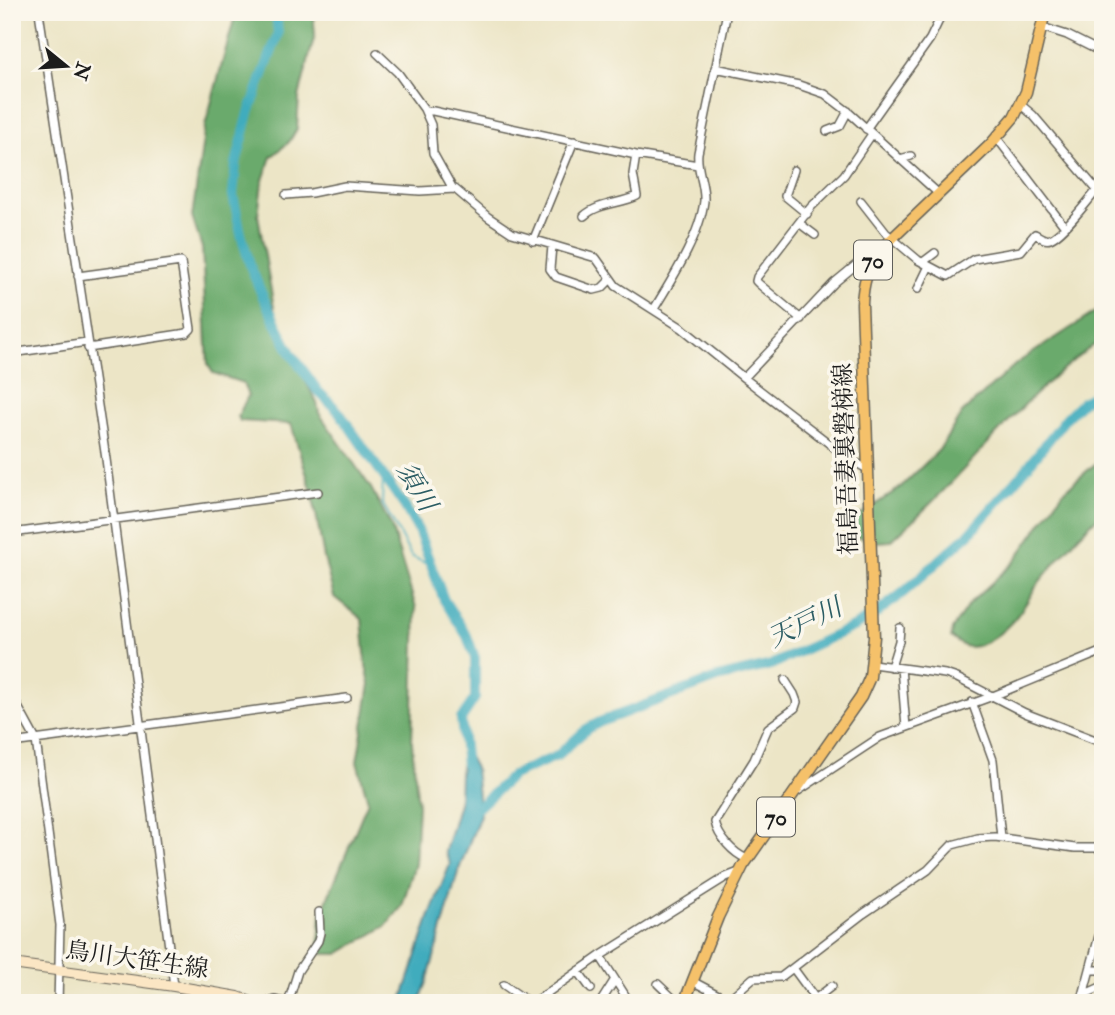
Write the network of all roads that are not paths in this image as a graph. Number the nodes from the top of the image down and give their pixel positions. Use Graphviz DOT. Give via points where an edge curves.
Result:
graph roads {
  1 [pos="39,12"];
  2 [pos="727,12"];
  3 [pos="943,12"];
  4 [pos="1045,12"];
  5 [pos="1042,27"];
  6 [pos="1103,53"];
  7 [pos="377,54"];
  8 [pos="715,68"];
  9 [pos="1021,105"];
  10 [pos="426,111"];
  11 [pos="848,111"];
  12 [pos="866,129"];
  13 [pos="827,131"];
  14 [pos="872,134"];
  15 [pos="996,138"];
  16 [pos="573,141"];
  17 [pos="636,155"];
  18 [pos="911,156"];
  19 [pos="900,159"];
  20 [pos="698,165"];
  21 [pos="794,170"];
  22 [pos="453,189"];
  23 [pos="1100,192"];
  24 [pos="939,194"];
  25 [pos="286,195"];
  26 [pos="861,201"];
  27 [pos="807,214"];
  28 [pos="584,216"];
  29 [pos="799,223"];
  30 [pos="1065,227"];
  31 [pos="815,236"];
  32 [pos="892,238"];
  33 [pos="533,241"];
  34 [pos="552,246"];
  35 [pos="935,253"];
  36 [pos="876,256"];
  37 [pos="926,264"];
  38 [pos="78,276"];
  39 [pos="610,280"];
  40 [pos="918,289"];
  41 [pos="654,309"];
  42 [pos="801,319"];
  43 [pos="88,345"];
  44 [pos="12,353"];
  45 [pos="744,378"];
  46 [pos="867,469"];
  47 [pos="318,492"];
  48 [pos="113,521"];
  49 [pos="12,533"];
  50 [pos="900,628"];
  51 [pos="1103,651"];
  52 [pos="873,664"];
  53 [pos="891,667"];
  54 [pos="901,668"];
  55 [pos="785,680"];
  56 [pos="12,696"];
  57 [pos="993,696"];
  58 [pos="347,698"];
  59 [pos="972,702"];
  60 [pos="139,727"];
  61 [pos="906,727"];
  62 [pos="36,740"];
  63 [pos="12,743"];
  64 [pos="1103,743"];
  65 [pos="793,792"];
  66 [pos="1001,837"];
  67 [pos="1103,848"];
  68 [pos="747,859"];
  69 [pos="739,872"];
  70 [pos="319,912"];
  71 [pos="1103,921"];
  72 [pos="600,956"];
  73 [pos="12,964"];
  74 [pos="793,968"];
  75 [pos="1090,970"];
  76 [pos="1103,970"];
  77 [pos="59,971"];
  78 [pos="578,971"];
  79 [pos="614,981"];
  80 [pos="692,981"];
  81 [pos="658,984"];
  82 [pos="504,985"];
  83 [pos="174,986"];
  84 [pos="832,986"];
  85 [pos="1103,986"];
  86 [pos="591,989"];
  87 [pos="1082,999"];
  88 [pos="812,1001"];
  89 [pos="533,1002"];
  90 [pos="58,1003"];
  91 [pos="254,1003"];
  92 [pos="263,1003"];
  93 [pos="288,1003"];
  94 [pos="600,1003"];
  95 [pos="630,1003"];
  96 [pos="678,1003"];
  97 [pos="684,1003"];
  1 -- 38 [label="street"];
  2 -- 8 [label="street"];
  3 -- 12 [label="street"];
  4 -- 5 [label="main road, 福島吾妻裏磐梯線 / 70"];
  5 -- 6 [label="street"];
  5 -- 9 [label="main road, 福島吾妻裏磐梯線 / 70"];
  7 -- 10 [label="street" via="398,73"];
  8 -- 11 [label="street" via="810,88"];
  8 -- 20 [label="street"];
  9 -- 15 [label="main road, 福島吾妻裏磐梯線 / 70"];
  9 -- 23 [label="street"];
  10 -- 16 [label="street"];
  10 -- 22 [label="street" via="433,153"];
  11 -- 12 [label="street"];
  11 -- 13 [label="street" via="840,125"];
  12 -- 14 [label="street"];
  14 -- 19 [label="street"];
  14 -- 27 [label="street" via="844,176"];
  15 -- 24 [label="main road, 福島吾妻裏磐梯線 / 70"];
  15 -- 30 [label="street"];
  16 -- 17 [label="street"];
  16 -- 33 [label="street"];
  17 -- 20 [label="street"];
  17 -- 28 [label="street" via="632,174 637,197"];
  18 -- 19 [label="street"];
  19 -- 24 [label="street"];
  20 -- 41 [label="street" via="702,212"];
  21 -- 27 [label="street" via="785,196"];
  22 -- 25 [label="street" via="345,186"];
  22 -- 33 [label="street" via="506,229"];
  23 -- 30 [label="street"];
  24 -- 32 [label="main road, 福島吾妻裏磐梯線 / 70"];
  26 -- 32 [label="street"];
  27 -- 29 [label="street"];
  29 -- 31 [label="street"];
  29 -- 42 [label="street" via="756,281"];
  30 -- 37 [label="street" via="1049,240 1035,234 1021,251 974,259 948,276"];
  32 -- 36 [label="main road, 福島吾妻裏磐梯線 / 70"];
  32 -- 37 [label="street"];
  33 -- 34 [label="street"];
  34 -- 39 [label="street" via="594,257"];
  34 -- 39 [label="street" via="550,269 556,277 597,290"];
  35 -- 37 [label="street"];
  36 -- 42 [label="street" via="868,255 834,283"];
  36 -- 46 [label="main road, 福島吾妻裏磐梯線 / 70" via="862,286"];
  37 -- 40 [label="street"];
  38 -- 43 [label="street"];
  38 -- 43 [label="street" via="181,262 191,329"];
  39 -- 41 [label="street"];
  41 -- 45 [label="street"];
  42 -- 45 [label="street"];
  43 -- 44 [label="street"];
  43 -- 48 [label="street"];
  45 -- 46 [label="street"];
  46 -- 52 [label="main road, 福島吾妻裏磐梯線 / 70"];
  47 -- 48 [label="street"];
  48 -- 49 [label="street"];
  48 -- 60 [label="street"];
  50 -- 53 [label="street"];
  51 -- 57 [label="street"];
  52 -- 53 [label="street"];
  52 -- 65 [label="main road, 福島吾妻裏磐梯線 / 70" via="861,697"];
  53 -- 54 [label="street"];
  54 -- 57 [label="street" via="945,674"];
  54 -- 61 [label="street"];
  55 -- 68 [label="street" via="797,702 795,708 770,725 715,822 730,846"];
  56 -- 62 [label="street"];
  57 -- 59 [label="street"];
  57 -- 64 [label="street"];
  58 -- 60 [label="street"];
  59 -- 61 [label="street"];
  59 -- 66 [label="street" via="993,760"];
  60 -- 62 [label="street"];
  60 -- 83 [label="street"];
  61 -- 65 [label="street" via="869,742"];
  62 -- 63 [label="street"];
  62 -- 77 [label="street" via="60,925"];
  65 -- 68 [label="main road, 福島吾妻裏磐梯線 / 70"];
  66 -- 67 [label="street"];
  66 -- 74 [label="street" via="950,846 929,870"];
  68 -- 69 [label="main road, 福島吾妻裏磐梯線 / 70"];
  69 -- 72 [label="street"];
  69 -- 80 [label="main road, 福島吾妻裏磐梯線 / 70"];
  70 -- 93 [label="street" via="318,941 299,971"];
  71 -- 75 [label="street"];
  72 -- 78 [label="street"];
  72 -- 79 [label="street"];
  73 -- 77 [label="street, 鳥川大笹生線"];
  74 -- 80 [label="street" via="781,977 753,978 728,1000"];
  74 -- 88 [label="street"];
  75 -- 76 [label="street"];
  75 -- 87 [label="street"];
  77 -- 83 [label="street, 鳥川大笹生線"];
  77 -- 90 [label="street"];
  78 -- 86 [label="street"];
  78 -- 89 [label="street"];
  79 -- 94 [label="street"];
  79 -- 95 [label="street"];
  80 -- 97 [label="main road, 福島吾妻裏磐梯線 / 70"];
  81 -- 96 [label="street"];
  82 -- 89 [label="street"];
  83 -- 91 [label="street, 鳥川大笹生線"];
  84 -- 88 [label="street"];
  85 -- 87 [label="street"];
  92 -- 93 [label="street"];
}
